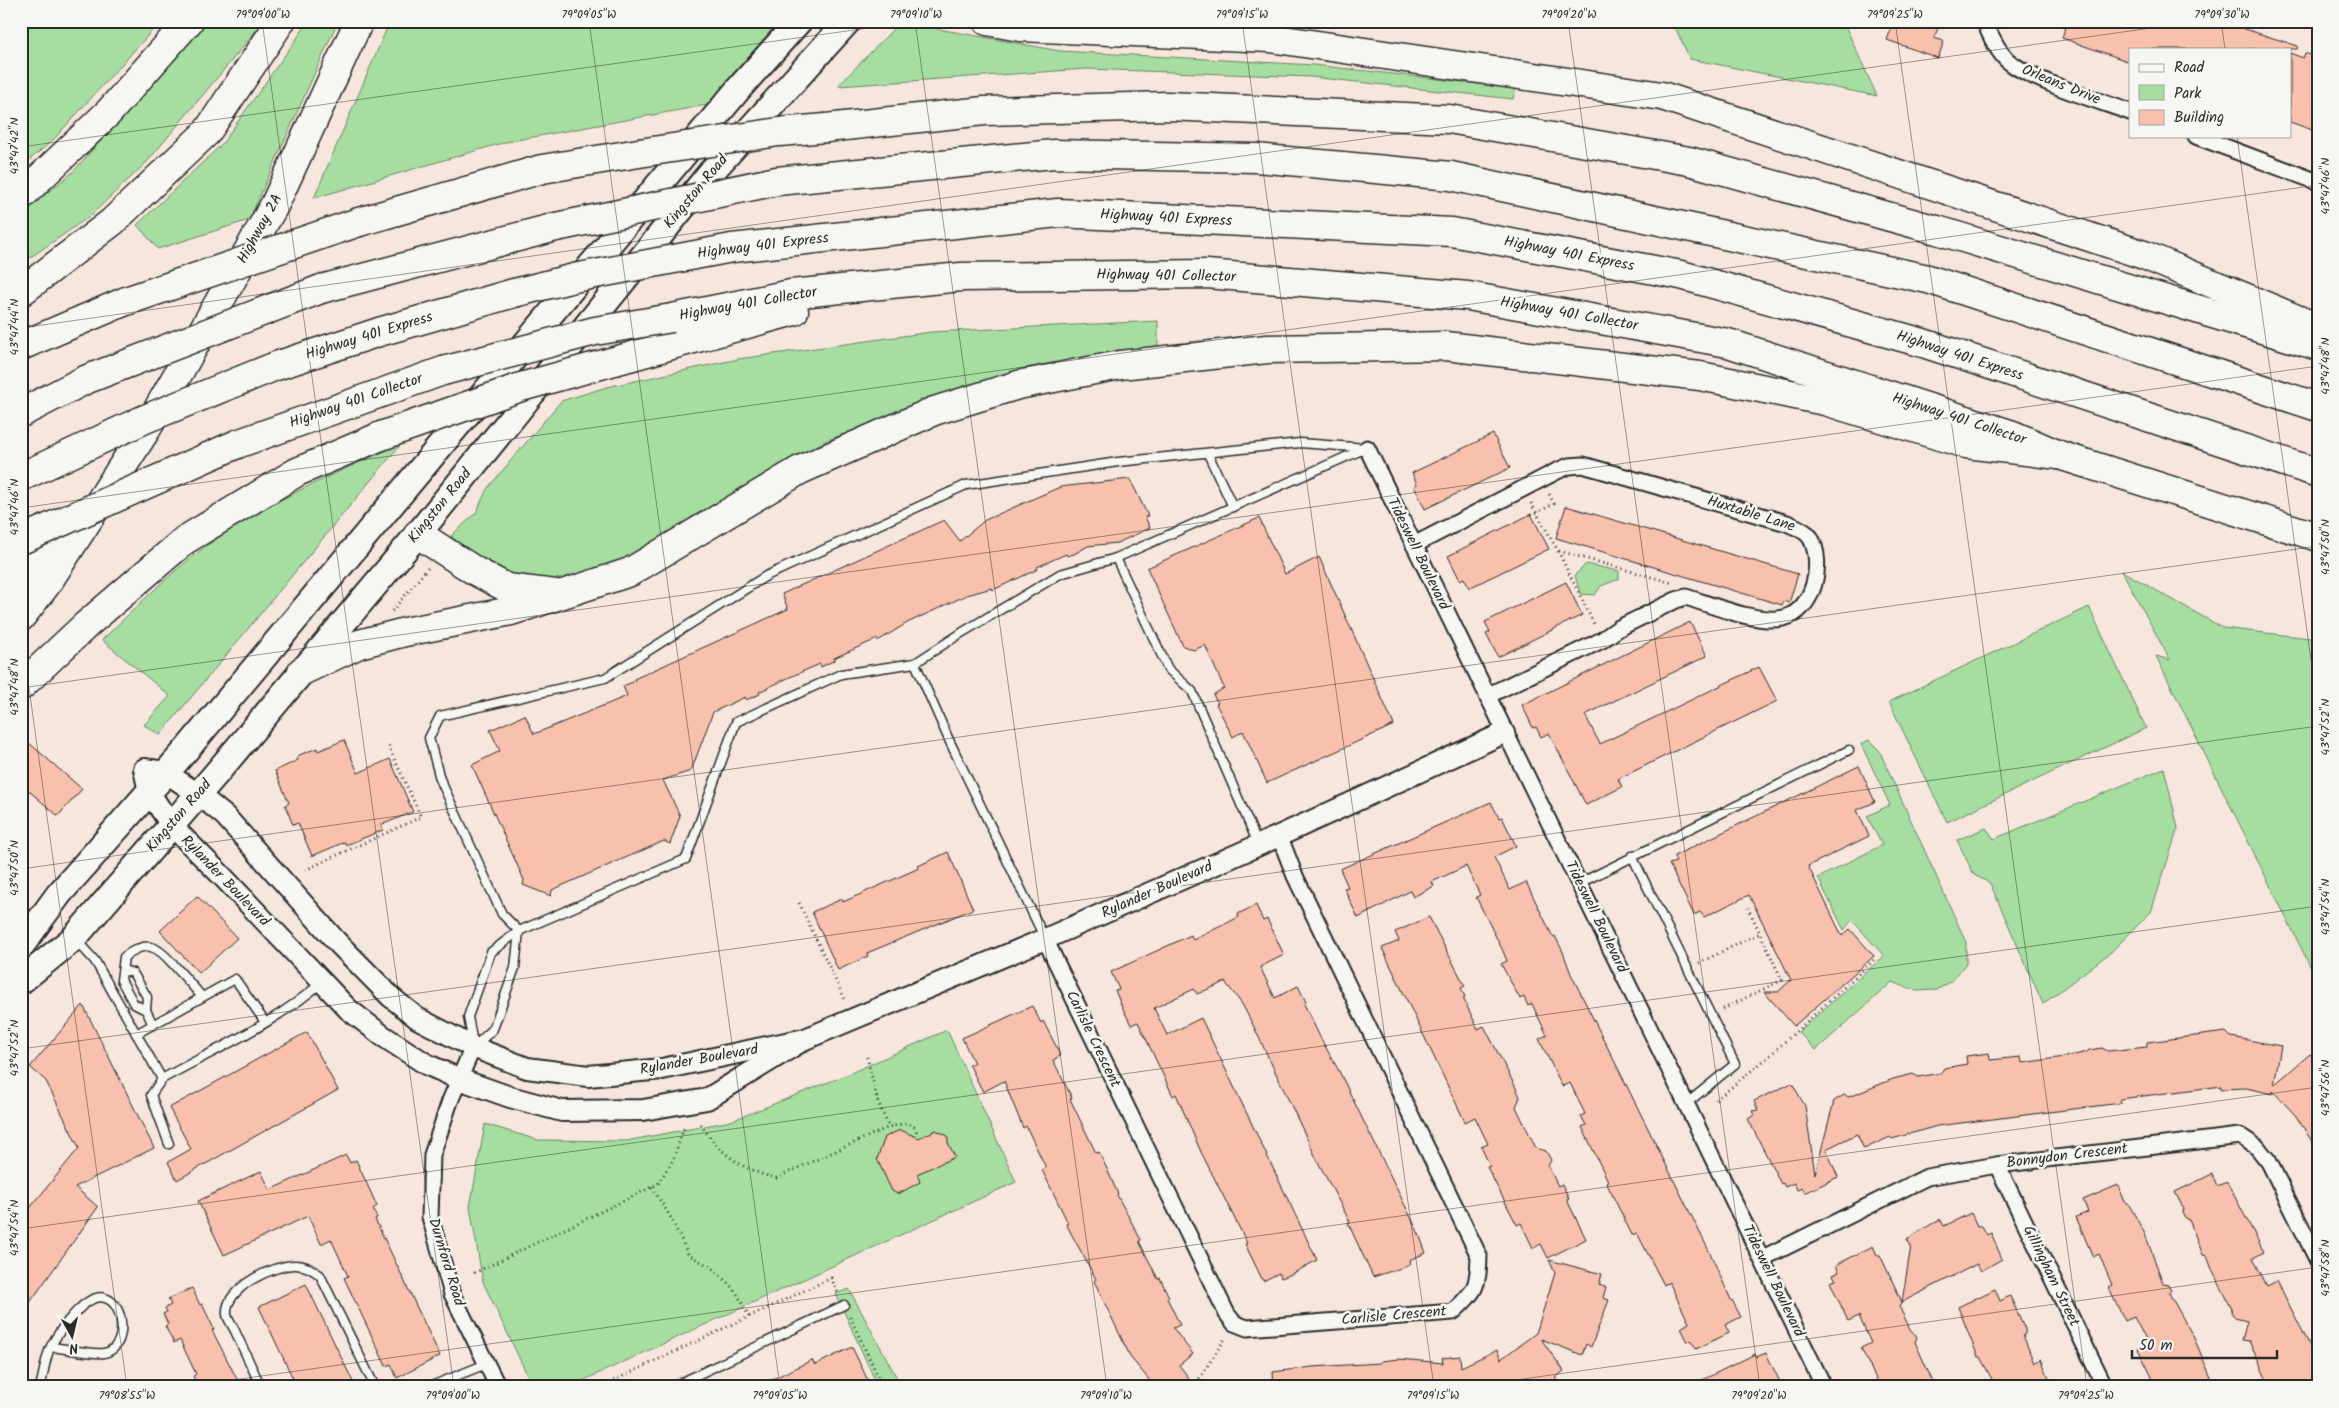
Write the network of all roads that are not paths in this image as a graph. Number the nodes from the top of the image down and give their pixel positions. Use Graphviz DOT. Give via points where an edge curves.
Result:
graph roads {
  1 [pos="189,21"];
  2 [pos="281,21"];
  3 [pos="359,21"];
  4 [pos="799,21"];
  5 [pos="848,21"];
  6 [pos="987,21"];
  7 [pos="1984,21"];
  8 [pos="1014,24"];
  9 [pos="2129,112"];
  10 [pos="2201,138"];
  11 [pos="2318,182"];
  12 [pos="21,196"];
  13 [pos="961,277"];
  14 [pos="21,292"];
  15 [pos="2318,328"];
  16 [pos="21,346"];
  17 [pos="2318,346"];
  18 [pos="2318,407"];
  19 [pos="21,413"];
  20 [pos="146,430"];
  21 [pos="1367,448"];
  22 [pos="1208,454"];
  23 [pos="2059,455"];
  24 [pos="2318,473"];
  25 [pos="21,476"];
  26 [pos="1233,507"];
  27 [pos="385,509"];
  28 [pos="418,534"];
  29 [pos="2318,537"];
  30 [pos="21,540"];
  31 [pos="1414,545"];
  32 [pos="1116,558"];
  33 [pos="21,580"];
  34 [pos="564,594"];
  35 [pos="21,618"];
  36 [pos="915,663"];
  37 [pos="302,671"];
  38 [pos="21,686"];
  39 [pos="1487,696"];
  40 [pos="1504,733"];
  41 [pos="1849,750"];
  42 [pos="166,772"];
  43 [pos="149,792"];
  44 [pos="198,794"];
  45 [pos="170,825"];
  46 [pos="1278,835"];
  47 [pos="1259,846"];
  48 [pos="1632,856"];
  49 [pos="1580,883"];
  50 [pos="519,931"];
  51 [pos="74,938"];
  52 [pos="1045,939"];
  53 [pos="21,946"];
  54 [pos="123,970"];
  55 [pos="21,981"];
  56 [pos="322,982"];
  57 [pos="202,997"];
  58 [pos="146,1010"];
  59 [pos="265,1022"];
  60 [pos="153,1024"];
  61 [pos="136,1034"];
  62 [pos="805,1039"];
  63 [pos="474,1047"];
  64 [pos="162,1079"];
  65 [pos="459,1079"];
  66 [pos="1686,1104"];
  67 [pos="169,1144"];
  68 [pos="1997,1165"];
  69 [pos="1763,1258"];
  70 [pos="2318,1261"];
  71 [pos="844,1305"];
  72 [pos="51,1347"];
  73 [pos="486,1364"];
  74 [pos="497,1385"];
  75 [pos="40,1387"];
  76 [pos="261,1387"];
  77 [pos="374,1387"];
  78 [pos="429,1387"];
  79 [pos="480,1387"];
  80 [pos="672,1387"];
  81 [pos="1824,1387"];
  82 [pos="2105,1387"];
  1 -- 12 [label="highway" via="109,112"];
  2 -- 14 [label="highway" via="207,132 112,222"];
  3 -- 20 [label="highway, Highway 2A" via="275,204"];
  4 -- 27 [label="main road"];
  5 -- 28 [label="main road, Kingston Road" via="712,171"];
  6 -- 8 [label="highway"];
  7 -- 9 [label="street, Orleans Drive" via="2007,60 2025,73"];
  8 -- 15 [label="highway" via="1270,38 1662,96 2144,255"];
  10 -- 11 [label="street"];
  13 -- 23 [label="highway, Highway 401 Collector" via="1207,274 1468,296 1728,343 2013,435"];
  13 -- 30 [label="highway, Highway 401 Collector, bridge" via="790,294 595,332 443,371 237,444"];
  13 -- 38 [label="highway, bridge" via="775,315 521,387 381,436 298,472 185,540"];
  16 -- 17 [label="highway, bridge" via="126,301 359,222 542,169 779,132 984,111 1168,106 1449,119 1689,161 1937,230"];
  18 -- 19 [label="highway, bridge" via="1928,279 1451,176 1256,158 1054,154 777,181 556,227 321,289 85,380"];
  20 -- 33 [label="highway"];
  20 -- 35 [label="highway" via="46,585"];
  21 -- 22 [label="lane" via="1300,443"];
  21 -- 26 [label="lane"];
  21 -- 31 [label="street, Tideswell Boulevard"];
  22 -- 26 [label="lane"];
  22 -- 50 [label="lane" via="1118,462 966,485 766,576 605,678 440,716 429,738 440,779 502,914"];
  23 -- 29 [label="highway, Highway 401 Collector"];
  23 -- 34 [label="highway" via="1966,444 1825,402 1700,376 1446,346 1267,349 1120,366 1018,385 934,411 800,470 630,572"];
  24 -- 25 [label="highway, Highway 401 Express, bridge" via="1923,343 1682,275 1452,232 1058,213 732,248 574,278 514,293 276,366 145,419"];
  26 -- 32 [label="lane"];
  27 -- 28 [label="main road"];
  27 -- 42 [label="main road"];
  28 -- 34 [label="highway" via="507,588"];
  28 -- 37 [label="main road, Kingston Road"];
  31 -- 39 [label="street, Tideswell Boulevard"];
  31 -- 39 [label="street, Huxtable Lane" via="1569,466 1583,465 1787,523 1809,536 1816,566 1813,584 1807,602 1786,618 1760,620 1686,598 1676,600"];
  32 -- 36 [label="lane" via="1060,574"];
  32 -- 47 [label="lane" via="1168,669 1192,691"];
  34 -- 37 [label="highway" via="512,611 359,644"];
  36 -- 50 [label="lane" via="841,674 736,722 686,858"];
  36 -- 52 [label="lane" via="948,740"];
  37 -- 44 [label="main road, Kingston Road"];
  39 -- 40 [label="street, Tideswell Boulevard"];
  40 -- 46 [label="street, Rylander Boulevard"];
  40 -- 49 [label="street, Tideswell Boulevard"];
  41 -- 48 [label="lane"];
  42 -- 43 [label="main road"];
  42 -- 44 [label="street, Rylander Boulevard"];
  43 -- 45 [label="street, Rylander Boulevard"];
  43 -- 53 [label="main road" via="59,894"];
  44 -- 45 [label="main road, Kingston Road"];
  44 -- 63 [label="street, Rylander Boulevard" via="224,816 391,997 417,1018"];
  45 -- 51 [label="main road, Kingston Road"];
  45 -- 56 [label="street, Rylander Boulevard"];
  46 -- 47 [label="street, Rylander Boulevard"];
  46 -- 52 [label="street, Carlisle Crescent" via="1294,876 1479,1256 1479,1282 1453,1312 1247,1328 1234,1323"];
  47 -- 52 [label="street, Rylander Boulevard"];
  48 -- 49 [label="lane"];
  48 -- 66 [label="lane" via="1735,1064"];
  49 -- 66 [label="street, Tideswell Boulevard"];
  50 -- 63 [label="lane" via="514,968 494,1029"];
  50 -- 63 [label="lane" via="491,952 468,1017"];
  51 -- 55 [label="main road, Kingston Road"];
  51 -- 61 [label="lane" via="95,961"];
  52 -- 62 [label="street, Rylander Boulevard"];
  54 -- 57 [label="lane" via="124,957 133,950 155,947"];
  54 -- 58 [label="lane" via="121,980 134,1004"];
  54 -- 58 [label="lane" via="133,973 147,997"];
  56 -- 59 [label="lane" via="304,998"];
  56 -- 65 [label="street, Rylander Boulevard" via="348,1010 383,1036 426,1064"];
  57 -- 59 [label="lane" via="235,979"];
  57 -- 60 [label="lane"];
  58 -- 60 [label="lane"];
  59 -- 64 [label="lane"];
  60 -- 61 [label="lane"];
  61 -- 64 [label="lane"];
  62 -- 63 [label="street, Rylander Boulevard" via="662,1069 588,1076 527,1068"];
  62 -- 65 [label="street, Rylander Boulevard" via="707,1099 643,1110 562,1111"];
  63 -- 65 [label="street, Durnford Road"];
  64 -- 67 [label="lane" via="151,1095"];
  65 -- 73 [label="street, Durnford Road" via="432,1155 430,1217 452,1294"];
  66 -- 69 [label="street, Tideswell Boulevard"];
  68 -- 69 [label="street, Bonnydon Crescent" via="1927,1177"];
  68 -- 70 [label="street, Bonnydon Crescent" via="2240,1136 2257,1147 2268,1162"];
  68 -- 82 [label="street, Gillingham Street"];
  69 -- 81 [label="street, Tideswell Boulevard"];
  71 -- 80 [label="lane"];
  72 -- 72 [label="lane" via="87,1301 106,1298 116,1309 122,1332 114,1347 104,1353"];
  72 -- 75 [label="lane"];
  73 -- 74 [label="street, Durnford Road"];
  73 -- 78 [label="lane"];
  74 -- 79 [label="lane"];
  76 -- 77 [label="lane" via="227,1314 230,1299 246,1284 269,1272 295,1265 310,1268 320,1275"];
}
